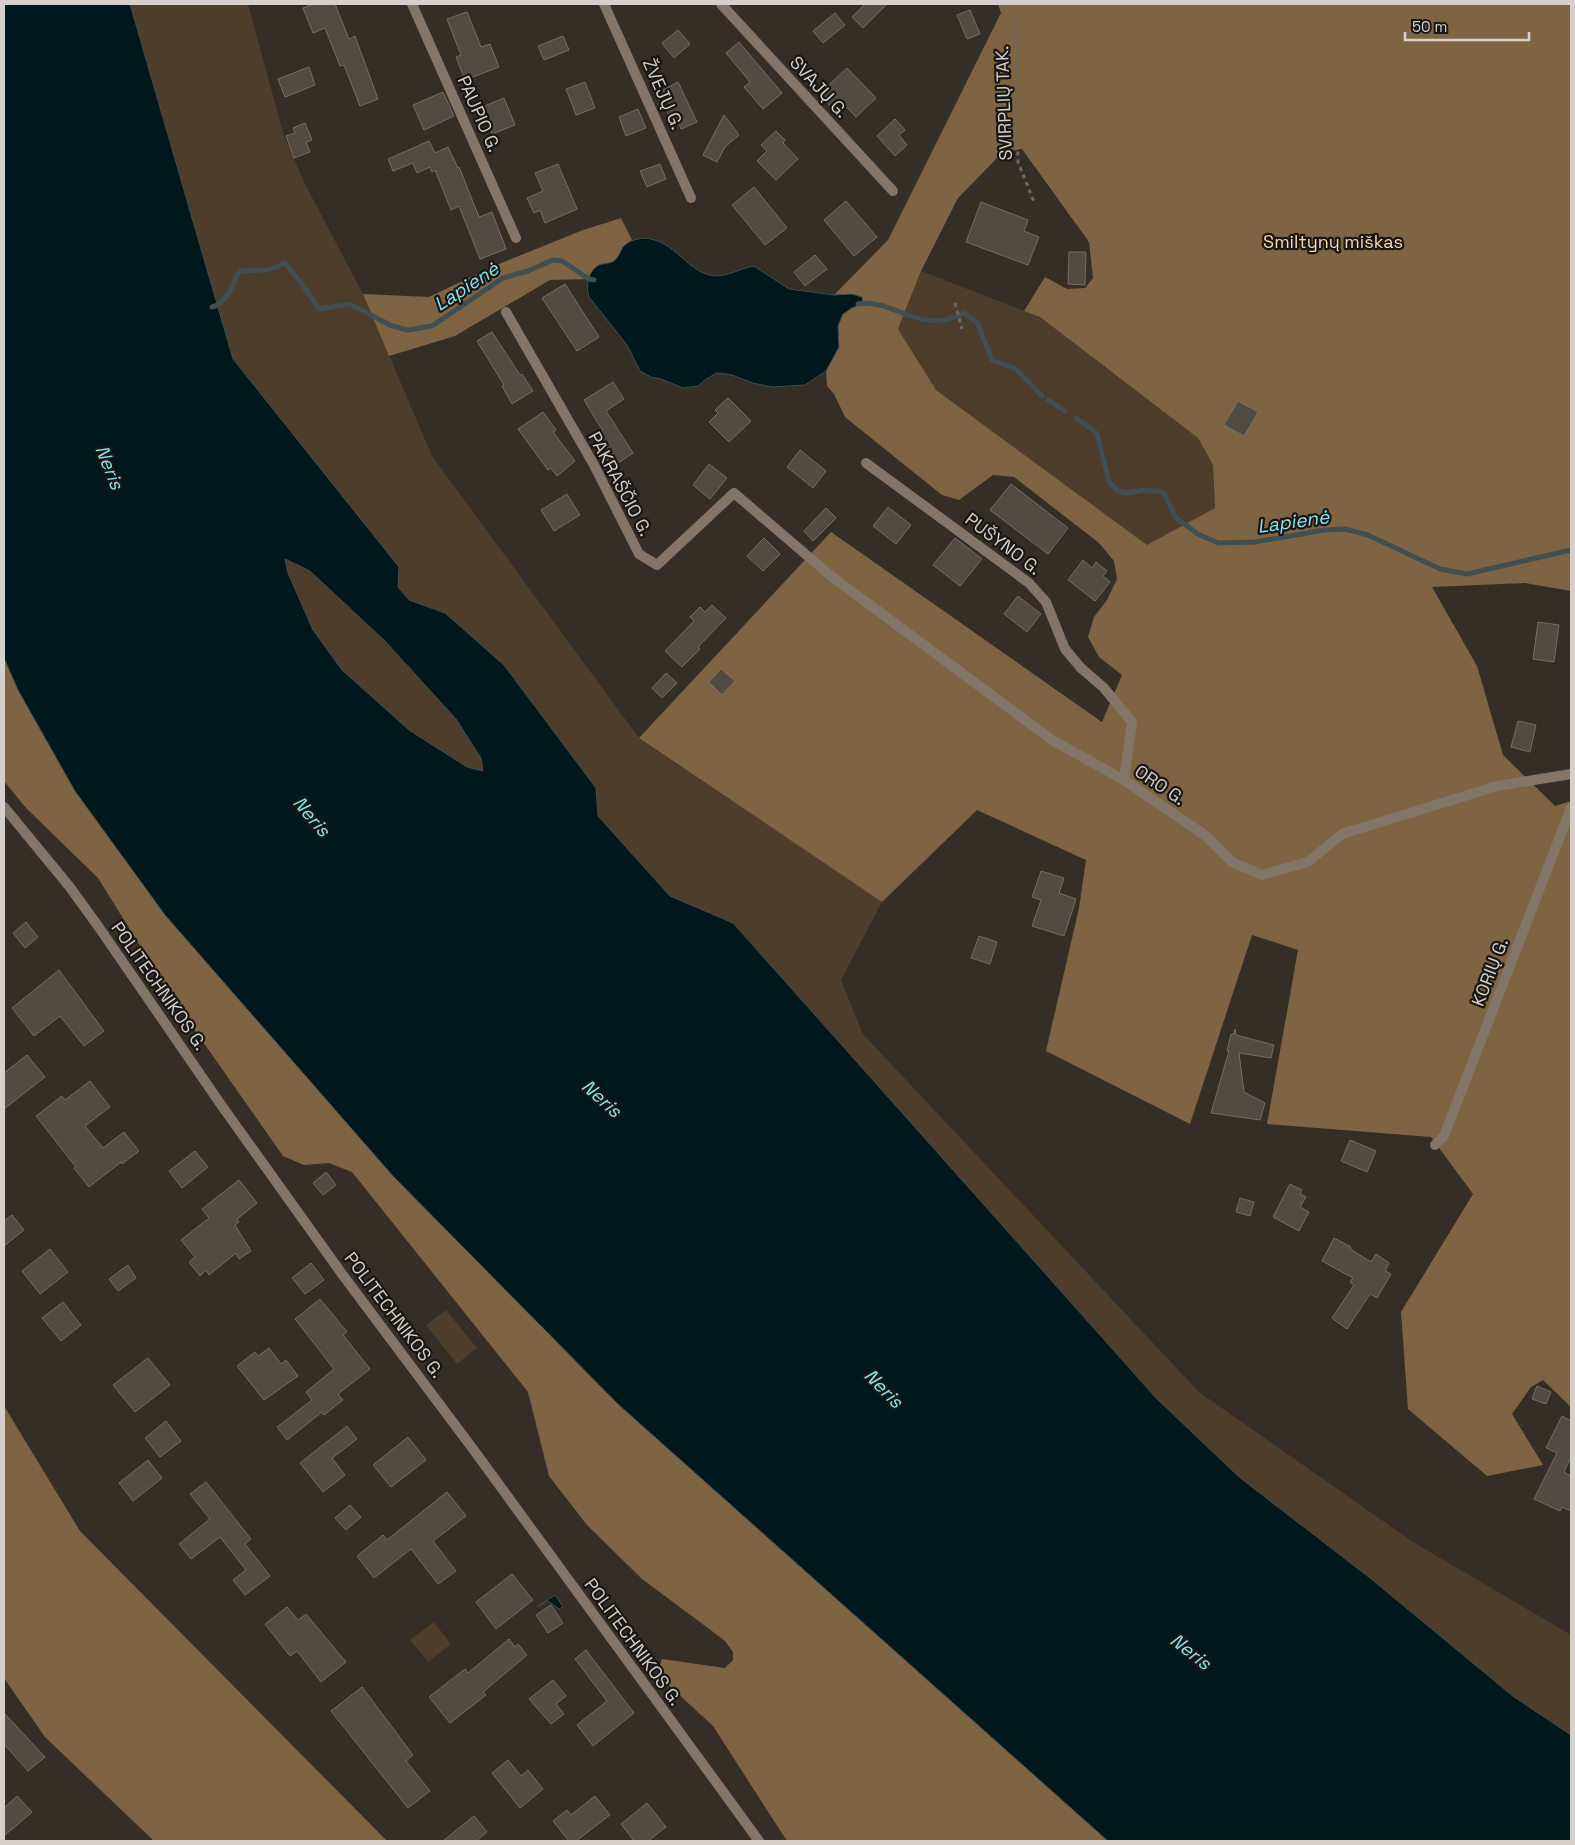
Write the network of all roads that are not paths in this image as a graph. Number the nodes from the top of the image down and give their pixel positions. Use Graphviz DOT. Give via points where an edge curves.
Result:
graph roads {
  1 [pos="412,4"];
  2 [pos="604,4"];
  3 [pos="721,4"];
  4 [pos="893,191"];
  5 [pos="691,198"];
  6 [pos="516,238"];
  7 [pos="506,312"];
  8 [pos="866,463"];
  9 [pos="831,576"];
  10 [pos="1571,774"];
  11 [pos="1124,780"];
  12 [pos="4,807"];
  13 [pos="1571,808"];
  14 [pos="1435,1145"];
  15 [pos="759,1841"];
  1 -- 6 [label="street, PAUPIO G."];
  2 -- 5 [label="street, ŽVEJŲ G."];
  3 -- 4 [label="street, SVAJŲ G."];
  7 -- 9 [label="street, PAKRAŠČIO G." via="594,465 638,554 657,565 734,493"];
  8 -- 11 [label="street, PUŠYNO G." via="1029,583 1046,602 1065,649 1132,722"];
  9 -- 11 [label="street, ORO G." via="1052,740"];
  10 -- 11 [label="street, ORO G." via="1496,786 1342,834 1308,862 1262,875 1232,862 1206,836"];
  12 -- 15 [label="street, POLITECHNIKOS G." via="69,886 342,1274"];
  13 -- 14 [label="street, KORIŲ G." via="1444,1136"];
}
